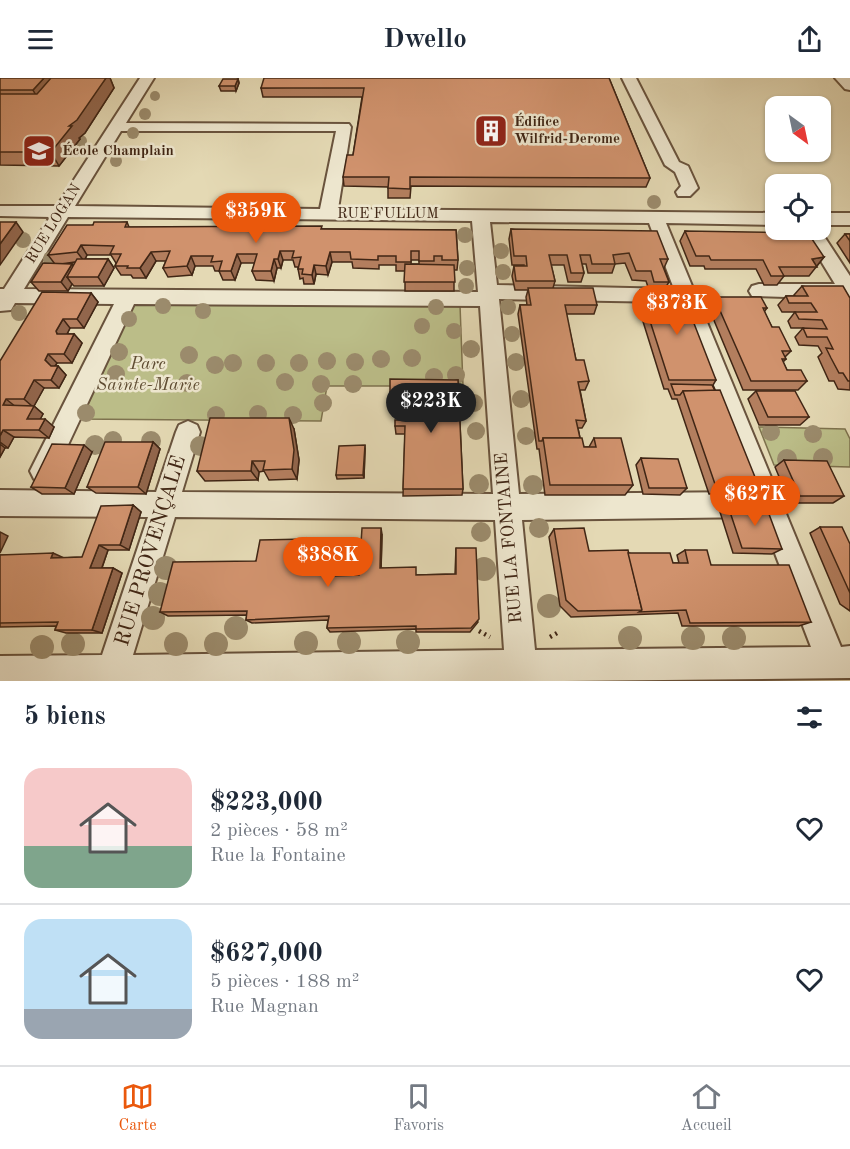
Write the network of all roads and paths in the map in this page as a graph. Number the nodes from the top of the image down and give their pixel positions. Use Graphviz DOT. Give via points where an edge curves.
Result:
graph roads {
  1 [pos="147,78"];
  2 [pos="629,78"];
  3 [pos="842,78"];
  4 [pos="850,86"];
  5 [pos="117,127"];
  6 [pos="0,211"];
  7 [pos="61,211"];
  8 [pos="328,214"];
  9 [pos="480,215"];
  10 [pos="655,217"];
  11 [pos="696,218"];
  12 [pos="765,219"];
  13 [pos="831,219"];
  14 [pos="850,219"];
  15 [pos="817,240"];
  16 [pos="759,291"];
  17 [pos="850,292"];
  18 [pos="686,295"];
  19 [pos="489,296"];
  20 [pos="127,297"];
  21 [pos="3,301"];
  22 [pos="188,432"];
  23 [pos="0,503"];
  24 [pos="27,503"];
  25 [pos="165,504"];
  26 [pos="769,504"];
  27 [pos="506,507"];
  28 [pos="479,631"];
  29 [pos="559,632"];
  30 [pos="490,637"];
  31 [pos="550,637"];
  32 [pos="841,662"];
  33 [pos="113,670"];
  34 [pos="0,672"];
  35 [pos="521,674"];
  1 -- 5 [label="street, RUE LOGAN"];
  2 -- 11 [label="street" via="673,165 668,169 675,187 684,192"];
  3 -- 4 [label="street"];
  5 -- 7 [label="street, RUE LOGAN"];
  5 -- 8 [label="street" via="344,128"];
  6 -- 7 [label="street, RUE FULLUM"];
  7 -- 8 [label="street, RUE FULLUM"];
  7 -- 21 [label="street, RUE LOGAN"];
  8 -- 9 [label="street, RUE FULLUM"];
  9 -- 10 [label="street, RUE FULLUM"];
  9 -- 19 [label="street, RUE LA FONTAINE"];
  10 -- 11 [label="street, RUE FULLUM"];
  10 -- 18 [label="street"];
  11 -- 12 [label="street, RUE FULLUM"];
  13 -- 14 [label="street"];
  15 -- 17 [label="street"];
  16 -- 17 [label="street"];
  18 -- 19 [label="street"];
  18 -- 26 [label="street"];
  19 -- 20 [label="street"];
  19 -- 27 [label="street, RUE LA FONTAINE"];
  20 -- 21 [label="street"];
  20 -- 24 [label="street"];
  22 -- 25 [label="street, RUE PROVENÇALE"];
  23 -- 24 [label="street"];
  24 -- 25 [label="street"];
  25 -- 27 [label="street"];
  25 -- 33 [label="street, RUE PROVENÇALE"];
  26 -- 27 [label="street"];
  26 -- 32 [label="street"];
  27 -- 35 [label="street, RUE LA FONTAINE"];
  28 -- 30 [label="path"];
  29 -- 31 [label="path"];
  32 -- 35 [label="street"];
  33 -- 34 [label="street"];
  33 -- 35 [label="street"];
}
